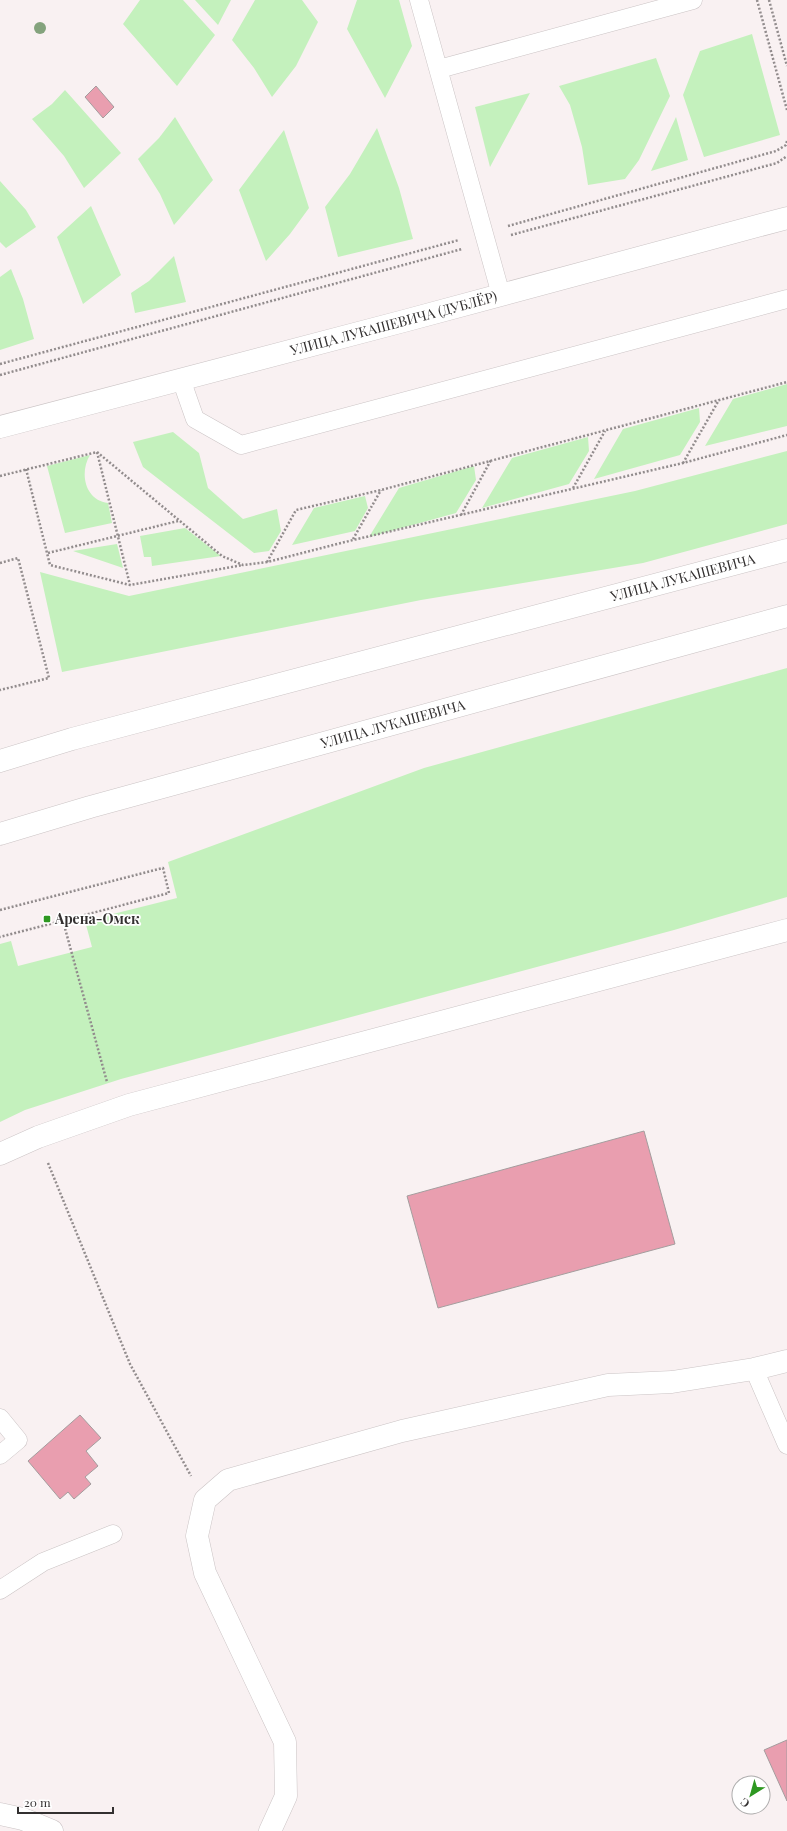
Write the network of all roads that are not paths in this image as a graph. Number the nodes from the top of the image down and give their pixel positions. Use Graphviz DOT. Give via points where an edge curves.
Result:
graph roads {
  1 [pos="419,0"];
  2 [pos="693,0"];
  3 [pos="439,69"];
  4 [pos="787,218"];
  5 [pos="501,295"];
  6 [pos="787,299"];
  7 [pos="181,379"];
  8 [pos="0,427"];
  9 [pos="787,550"];
  10 [pos="787,616"];
  11 [pos="0,761"];
  12 [pos="0,834"];
  13 [pos="787,930"];
  14 [pos="0,1154"];
  15 [pos="787,1361"];
  16 [pos="754,1369"];
  17 [pos="0,1418"];
  18 [pos="787,1445"];
  19 [pos="0,1455"];
  20 [pos="112,1534"];
  21 [pos="2,1585"];
  22 [pos="0,1814"];
  23 [pos="52,1831"];
  24 [pos="270,1831"];
  1 -- 3 [label="lane"];
  2 -- 3 [label="lane"];
  3 -- 5 [label="lane"];
  4 -- 5 [label="main road, УЛИЦА ЛУКАШЕВИЧА (ДУБЛЁР)"];
  5 -- 7 [label="main road, УЛИЦА ЛУКАШЕВИЧА (ДУБЛЁР)"];
  6 -- 7 [label="lane" via="241,445 195,419"];
  7 -- 8 [label="main road, УЛИЦА ЛУКАШЕВИЧА (ДУБЛЁР)"];
  9 -- 11 [label="main road, УЛИЦА ЛУКАШЕВИЧА" via="72,739"];
  10 -- 12 [label="main road, УЛИЦА ЛУКАШЕВИЧА"];
  13 -- 14 [label="main road" via="129,1105 38,1137"];
  15 -- 16 [label="main road"];
  16 -- 18 [label="lane"];
  16 -- 24 [label="main road" via="672,1382 608,1385 402,1431 228,1480 205,1500 197,1536 205,1572 285,1742 286,1796"];
  17 -- 19 [label="lane" via="18,1440"];
  20 -- 21 [label="lane" via="43,1562"];
  22 -- 23 [label="main road" via="23,1819"];
}
